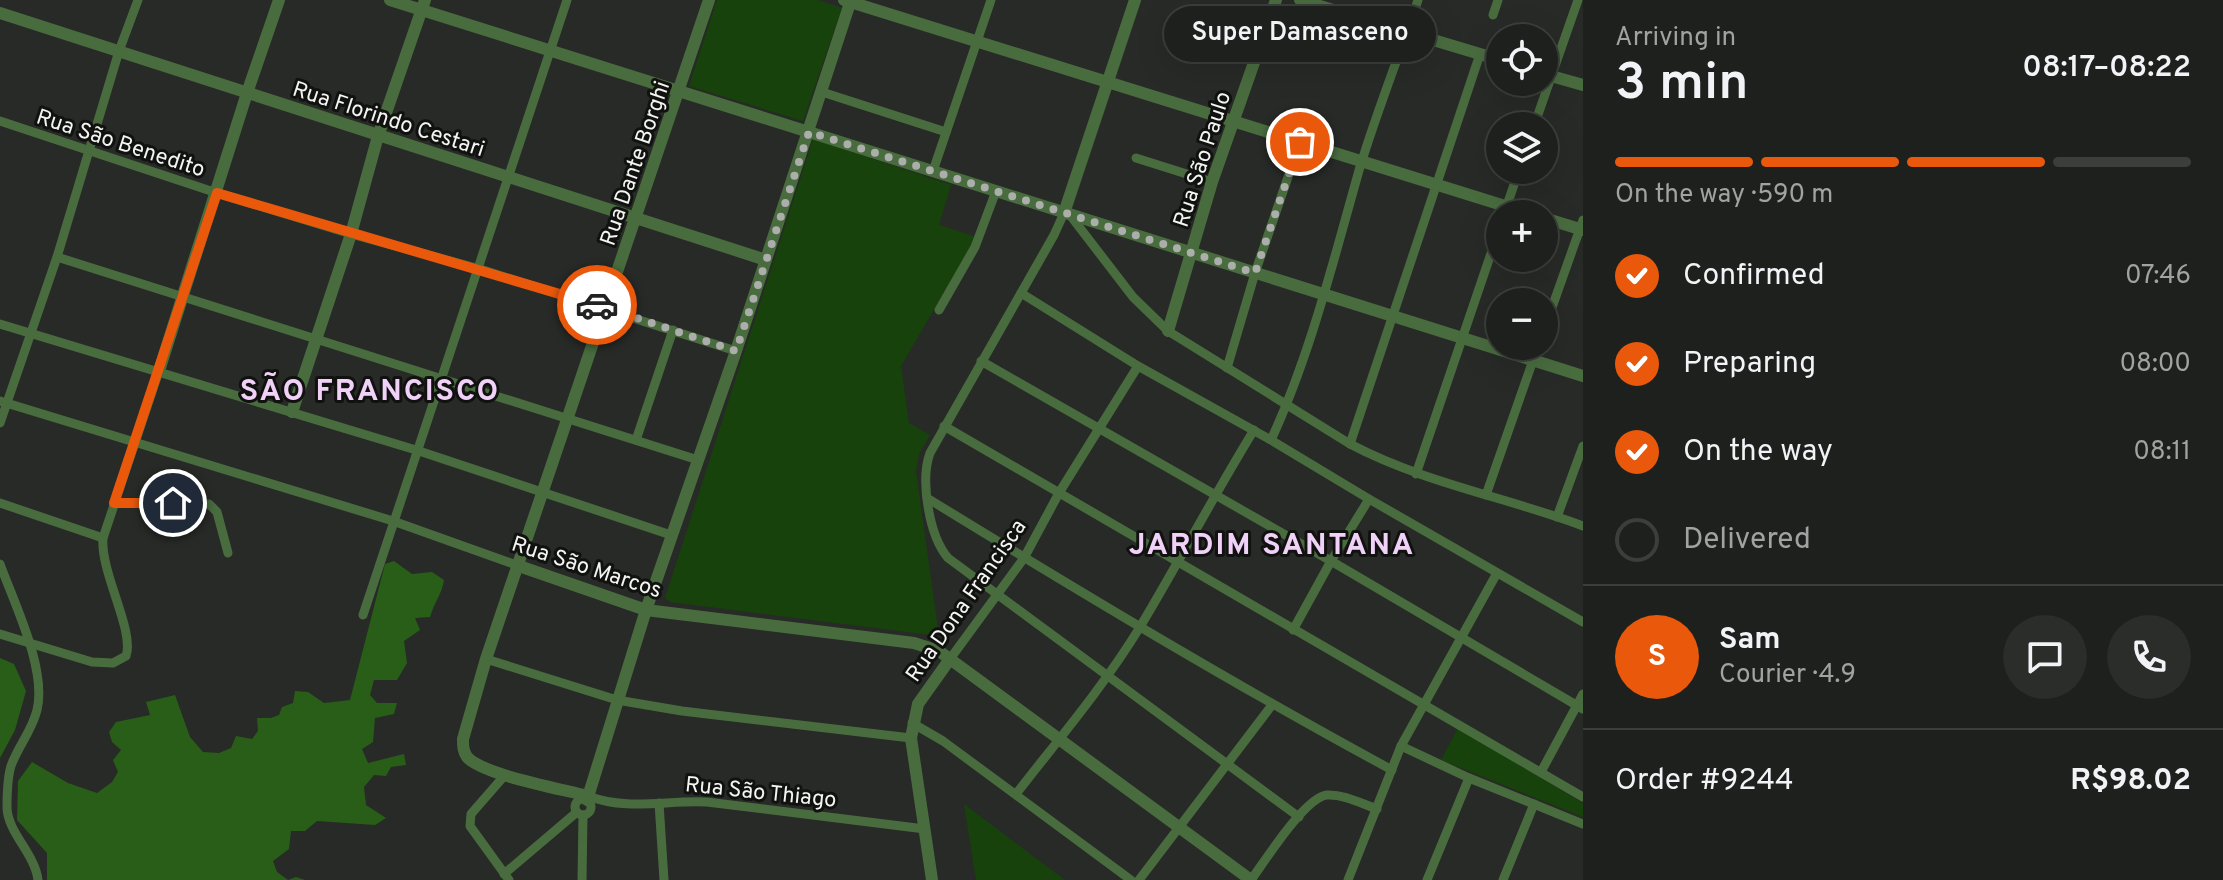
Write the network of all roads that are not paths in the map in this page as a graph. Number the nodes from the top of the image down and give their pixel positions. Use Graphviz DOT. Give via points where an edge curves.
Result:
graph roads {
  1 [pos="138,0"];
  2 [pos="279,0"];
  3 [pos="390,0"];
  4 [pos="567,0"];
  5 [pos="709,0"];
  6 [pos="991,0"];
  7 [pos="1135,0"];
  8 [pos="1276,0"];
  9 [pos="1300,0"];
  10 [pos="1418,0"];
  11 [pos="1498,0"];
  12 [pos="1578,0"];
  13 [pos="849,1"];
  14 [pos="424,5"];
  15 [pos="0,13"];
  16 [pos="1493,15"];
  17 [pos="1407,32"];
  18 [pos="977,42"];
  19 [pos="1558,50"];
  20 [pos="119,51"];
  21 [pos="551,51"];
  22 [pos="1480,54"];
  23 [pos="1486,56"];
  24 [pos="1558,78"];
  25 [pos="1107,84"];
  26 [pos="1583,85"];
  27 [pos="679,91"];
  28 [pos="822,92"];
  29 [pos="247,93"];
  30 [pos="0,121"];
  31 [pos="1232,122"];
  32 [pos="809,132"];
  33 [pos="946,132"];
  34 [pos="378,136"];
  35 [pos="1300,142"];
  36 [pos="91,152"];
  37 [pos="1136,158"];
  38 [pos="1362,162"];
  39 [pos="933,171"];
  40 [pos="510,179"];
  41 [pos="1212,182"];
  42 [pos="1436,185"];
  43 [pos="996,191"];
  44 [pos="217,193"];
  45 [pos="1486,203"];
  46 [pos="1067,214"];
  47 [pos="636,218"];
  48 [pos="1558,221"];
  49 [pos="1582,227"];
  50 [pos="351,234"];
  51 [pos="1192,253"];
  52 [pos="57,257"];
  53 [pos="766,260"];
  54 [pos="1486,268"];
  55 [pos="480,269"];
  56 [pos="1255,273"];
  57 [pos="1558,292"];
  58 [pos="1021,293"];
  59 [pos="1323,294"];
  60 [pos="183,297"];
  61 [pos="607,308"];
  62 [pos="939,310"];
  63 [pos="1392,316"];
  64 [pos="0,324"];
  65 [pos="673,330"];
  66 [pos="1168,331"];
  67 [pos="32,334"];
  68 [pos="317,338"];
  69 [pos="1462,338"];
  70 [pos="736,351"];
  71 [pos="981,361"];
  72 [pos="1533,361"];
  73 [pos="1138,366"];
  74 [pos="1227,368"];
  75 [pos="159,371"];
  76 [pos="1583,376"];
  77 [pos="441,378"];
  78 [pos="3,402"];
  79 [pos="1286,405"];
  80 [pos="292,412"];
  81 [pos="569,420"];
  82 [pos="0,423"];
  83 [pos="944,426"];
  84 [pos="1099,428"];
  85 [pos="1254,430"];
  86 [pos="636,440"];
  87 [pos="1271,440"];
  88 [pos="135,442"];
  89 [pos="1350,444"];
  90 [pos="1583,446"];
  91 [pos="416,450"];
  92 [pos="698,460"];
  93 [pos="1416,474"];
  94 [pos="545,493"];
  95 [pos="1059,493"];
  96 [pos="1214,495"];
  97 [pos="1486,495"];
  98 [pos="927,498"];
  99 [pos="1369,499"];
  100 [pos="0,503"];
  101 [pos="114,503"];
  102 [pos="1557,517"];
  103 [pos="393,521"];
  104 [pos="1583,526"];
  105 [pos="671,535"];
  106 [pos="103,538"];
  107 [pos="228,553"];
  108 [pos="1024,558"];
  109 [pos="1176,561"];
  110 [pos="1331,561"];
  111 [pos="0,564"];
  112 [pos="519,566"];
  113 [pos="1497,573"];
  114 [pos="998,594"];
  115 [pos="646,610"];
  116 [pos="363,615"];
  117 [pos="1583,622"];
  118 [pos="1140,628"];
  119 [pos="1293,630"];
  120 [pos="0,634"];
  121 [pos="1462,637"];
  122 [pos="27,642"];
  123 [pos="486,659"];
  124 [pos="950,659"];
  125 [pos="1107,675"];
  126 [pos="1583,694"];
  127 [pos="617,700"];
  128 [pos="1272,705"];
  129 [pos="1423,705"];
  130 [pos="1580,707"];
  131 [pos="912,723"];
  132 [pos="911,738"];
  133 [pos="1058,739"];
  134 [pos="1401,746"];
  135 [pos="462,749"];
  136 [pos="1228,763"];
  137 [pos="1392,770"];
  138 [pos="1541,772"];
  139 [pos="505,775"];
  140 [pos="1469,778"];
  141 [pos="1016,794"];
  142 [pos="1583,797"];
  143 [pos="587,798"];
  144 [pos="659,803"];
  145 [pos="1534,804"];
  146 [pos="1377,809"];
  147 [pos="580,814"];
  148 [pos="1299,817"];
  149 [pos="1583,824"];
  150 [pos="1181,828"];
  151 [pos="925,829"];
  152 [pos="506,877"];
  153 [pos="38,880"];
  154 [pos="582,880"];
  155 [pos="664,880"];
  156 [pos="932,880"];
  157 [pos="1131,880"];
  158 [pos="1139,880"];
  159 [pos="1251,880"];
  160 [pos="1348,880"];
  161 [pos="1427,880"];
  162 [pos="1503,880"];
  1 -- 20 [label="street"];
  2 -- 29 [label="street"];
  3 -- 14 [label="street"];
  4 -- 21 [label="street"];
  5 -- 27 [label="street, Rua Dante Borghi"];
  6 -- 18 [label="street"];
  7 -- 25 [label="street"];
  8 -- 31 [label="street, Rua São Paulo"];
  9 -- 17 [label="street"];
  10 -- 17 [label="street"];
  11 -- 16 [label="street"];
  12 -- 19 [label="street"];
  13 -- 18 [label="street"];
  13 -- 28 [label="street"];
  14 -- 21 [label="street"];
  14 -- 34 [label="street"];
  15 -- 20 [label="street, Rua Florindo Cestari"];
  17 -- 22 [label="street"];
  17 -- 38 [label="street"];
  18 -- 25 [label="street"];
  18 -- 33 [label="street"];
  20 -- 29 [label="street, Rua Florindo Cestari"];
  20 -- 36 [label="street"];
  21 -- 27 [label="street"];
  21 -- 40 [label="street"];
  22 -- 23 [label="street"];
  22 -- 42 [label="street"];
  24 -- 26 [label="street"];
  25 -- 31 [label="street"];
  25 -- 46 [label="street"];
  27 -- 32 [label="street"];
  27 -- 47 [label="street, Rua Dante Borghi"];
  28 -- 32 [label="street"];
  28 -- 33 [label="street"];
  29 -- 34 [label="street, Rua Florindo Cestari"];
  29 -- 44 [label="street"];
  30 -- 36 [label="street, Rua São Benedito"];
  31 -- 35 [label="street"];
  31 -- 41 [label="street, Rua São Paulo"];
  32 -- 39 [label="street"];
  32 -- 53 [label="street"];
  33 -- 39 [label="street"];
  34 -- 40 [label="street, Rua Florindo Cestari"];
  34 -- 50 [label="street"];
  35 -- 38 [label="street"];
  35 -- 56 [label="street"];
  36 -- 44 [label="street, Rua São Benedito"];
  36 -- 52 [label="street"];
  37 -- 41 [label="street"];
  38 -- 42 [label="street"];
  38 -- 59 [label="street"];
  39 -- 43 [label="street"];
  40 -- 47 [label="street, Rua Florindo Cestari"];
  40 -- 55 [label="street"];
  41 -- 51 [label="street, Rua São Paulo"];
  42 -- 45 [label="street"];
  42 -- 63 [label="street"];
  43 -- 46 [label="street"];
  43 -- 62 [label="street" via="975,247"];
  44 -- 50 [label="street, Rua São Benedito"];
  44 -- 60 [label="street"];
  46 -- 51 [label="street"];
  46 -- 58 [label="street"];
  46 -- 66 [label="street" via="1133,297"];
  47 -- 53 [label="street, Rua Florindo Cestari"];
  47 -- 61 [label="street, Rua Dante Borghi"];
  48 -- 49 [label="street"];
  49 -- 57 [label="street"];
  50 -- 55 [label="street, Rua São Benedito"];
  50 -- 68 [label="street"];
  51 -- 56 [label="street"];
  51 -- 66 [label="street, Rua São Paulo"];
  52 -- 60 [label="street"];
  52 -- 67 [label="street"];
  53 -- 70 [label="street"];
  54 -- 69 [label="street"];
  55 -- 61 [label="street, Rua São Benedito"];
  55 -- 77 [label="street"];
  56 -- 59 [label="street"];
  56 -- 74 [label="street"];
  58 -- 71 [label="street"];
  58 -- 73 [label="street"];
  59 -- 63 [label="street"];
  59 -- 79 [label="street"];
  60 -- 68 [label="street"];
  60 -- 75 [label="street"];
  61 -- 65 [label="street, Rua São Benedito"];
  61 -- 81 [label="street, Rua Dante Borghi"];
  63 -- 69 [label="street"];
  63 -- 89 [label="street"];
  64 -- 67 [label="street"];
  65 -- 70 [label="street, Rua São Benedito"];
  65 -- 86 [label="street"];
  66 -- 74 [label="street"];
  67 -- 75 [label="street"];
  67 -- 78 [label="street"];
  68 -- 77 [label="street"];
  68 -- 80 [label="street"];
  69 -- 72 [label="street"];
  69 -- 93 [label="street"];
  70 -- 92 [label="street"];
  71 -- 83 [label="street"];
  71 -- 84 [label="street"];
  72 -- 76 [label="street"];
  72 -- 97 [label="street"];
  73 -- 84 [label="street, Rua Dona Francisca"];
  73 -- 85 [label="street"];
  74 -- 79 [label="street"];
  75 -- 80 [label="street"];
  75 -- 88 [label="street"];
  77 -- 81 [label="street"];
  77 -- 91 [label="street"];
  78 -- 82 [label="street"];
  78 -- 88 [label="street, Rua São Marcos"];
  79 -- 87 [label="street"];
  79 -- 89 [label="street"];
  80 -- 91 [label="street"];
  81 -- 86 [label="street"];
  81 -- 94 [label="street, Rua Dante Borghi"];
  83 -- 95 [label="street"];
  83 -- 98 [label="street" via="926,464"];
  84 -- 95 [label="street, Rua Dona Francisca"];
  84 -- 96 [label="street"];
  85 -- 87 [label="street"];
  85 -- 96 [label="street"];
  86 -- 92 [label="street"];
  87 -- 99 [label="street"];
  88 -- 101 [label="street"];
  88 -- 103 [label="street, Rua São Marcos"];
  89 -- 93 [label="street"];
  90 -- 102 [label="street"];
  91 -- 94 [label="street"];
  91 -- 103 [label="street"];
  92 -- 105 [label="street"];
  93 -- 97 [label="street"];
  94 -- 105 [label="street"];
  94 -- 112 [label="street, Rua Dante Borghi"];
  95 -- 108 [label="street, Rua Dona Francisca"];
  95 -- 109 [label="street"];
  96 -- 109 [label="street"];
  96 -- 110 [label="street"];
  97 -- 102 [label="street"];
  98 -- 108 [label="street"];
  98 -- 114 [label="street" via="948,558"];
  99 -- 110 [label="street"];
  99 -- 113 [label="street"];
  100 -- 106 [label="street"];
  101 -- 106 [label="street"];
  101 -- 107 [label="street" via="209,504 217,512"];
  102 -- 104 [label="street"];
  103 -- 112 [label="street, Rua São Marcos"];
  103 -- 116 [label="street"];
  105 -- 115 [label="street"];
  106 -- 122 [label="street" via="104,562 128,641 123,659 92,662"];
  108 -- 114 [label="street, Rua Dona Francisca"];
  108 -- 118 [label="street"];
  109 -- 118 [label="street"];
  109 -- 119 [label="street"];
  110 -- 119 [label="street"];
  110 -- 121 [label="street"];
  111 -- 122 [label="street"];
  112 -- 115 [label="street, Rua São Marcos"];
  112 -- 123 [label="street, Rua Dante Borghi"];
  113 -- 117 [label="street"];
  113 -- 121 [label="street"];
  114 -- 124 [label="street, Rua Dona Francisca"];
  114 -- 125 [label="street"];
  115 -- 124 [label="street, Rua São Marcos" via="914,643"];
  115 -- 127 [label="street"];
  118 -- 125 [label="street"];
  118 -- 128 [label="street"];
  119 -- 129 [label="street"];
  120 -- 122 [label="street"];
  121 -- 129 [label="street"];
  121 -- 130 [label="street"];
  122 -- 153 [label="street" via="39,687 38,707 11,765 7,813"];
  123 -- 127 [label="street"];
  123 -- 135 [label="street, Rua Dante Borghi"];
  124 -- 131 [label="street, Rua Dona Francisca" via="918,704"];
  124 -- 133 [label="street, Rua São Marcos"];
  125 -- 133 [label="street"];
  125 -- 136 [label="street"];
  126 -- 130 [label="street"];
  127 -- 132 [label="street"];
  127 -- 143 [label="street"];
  128 -- 136 [label="street"];
  128 -- 137 [label="street"];
  129 -- 134 [label="street"];
  129 -- 138 [label="street"];
  130 -- 138 [label="street"];
  131 -- 132 [label="street, Rua Dona Francisca"];
  131 -- 141 [label="street"];
  132 -- 151 [label="street, Rua Dona Francisca"];
  133 -- 141 [label="street"];
  133 -- 150 [label="street, Rua São Marcos"];
  134 -- 137 [label="street"];
  134 -- 140 [label="street"];
  135 -- 139 [label="street, Rua São Thiago" via="469,759"];
  136 -- 148 [label="street"];
  136 -- 150 [label="street"];
  137 -- 146 [label="street"];
  138 -- 142 [label="street"];
  139 -- 143 [label="street, Rua São Thiago"];
  139 -- 152 [label="street" via="470,819 474,834"];
  140 -- 145 [label="street"];
  140 -- 161 [label="street"];
  141 -- 157 [label="street"];
  143 -- 144 [label="street, Rua São Thiago" via="608,804"];
  143 -- 147 [label="street" via="577,802"];
  144 -- 151 [label="street, Rua São Thiago" via="707,802"];
  144 -- 155 [label="street"];
  145 -- 149 [label="street"];
  145 -- 162 [label="street"];
  146 -- 148 [label="street" via="1331,795 1318,798"];
  146 -- 160 [label="street"];
  147 -- 152 [label="street"];
  147 -- 154 [label="street"];
  148 -- 159 [label="street"];
  150 -- 158 [label="street"];
  150 -- 159 [label="street, Rua São Marcos"];
  151 -- 156 [label="street, Rua Dona Francisca"];
}
